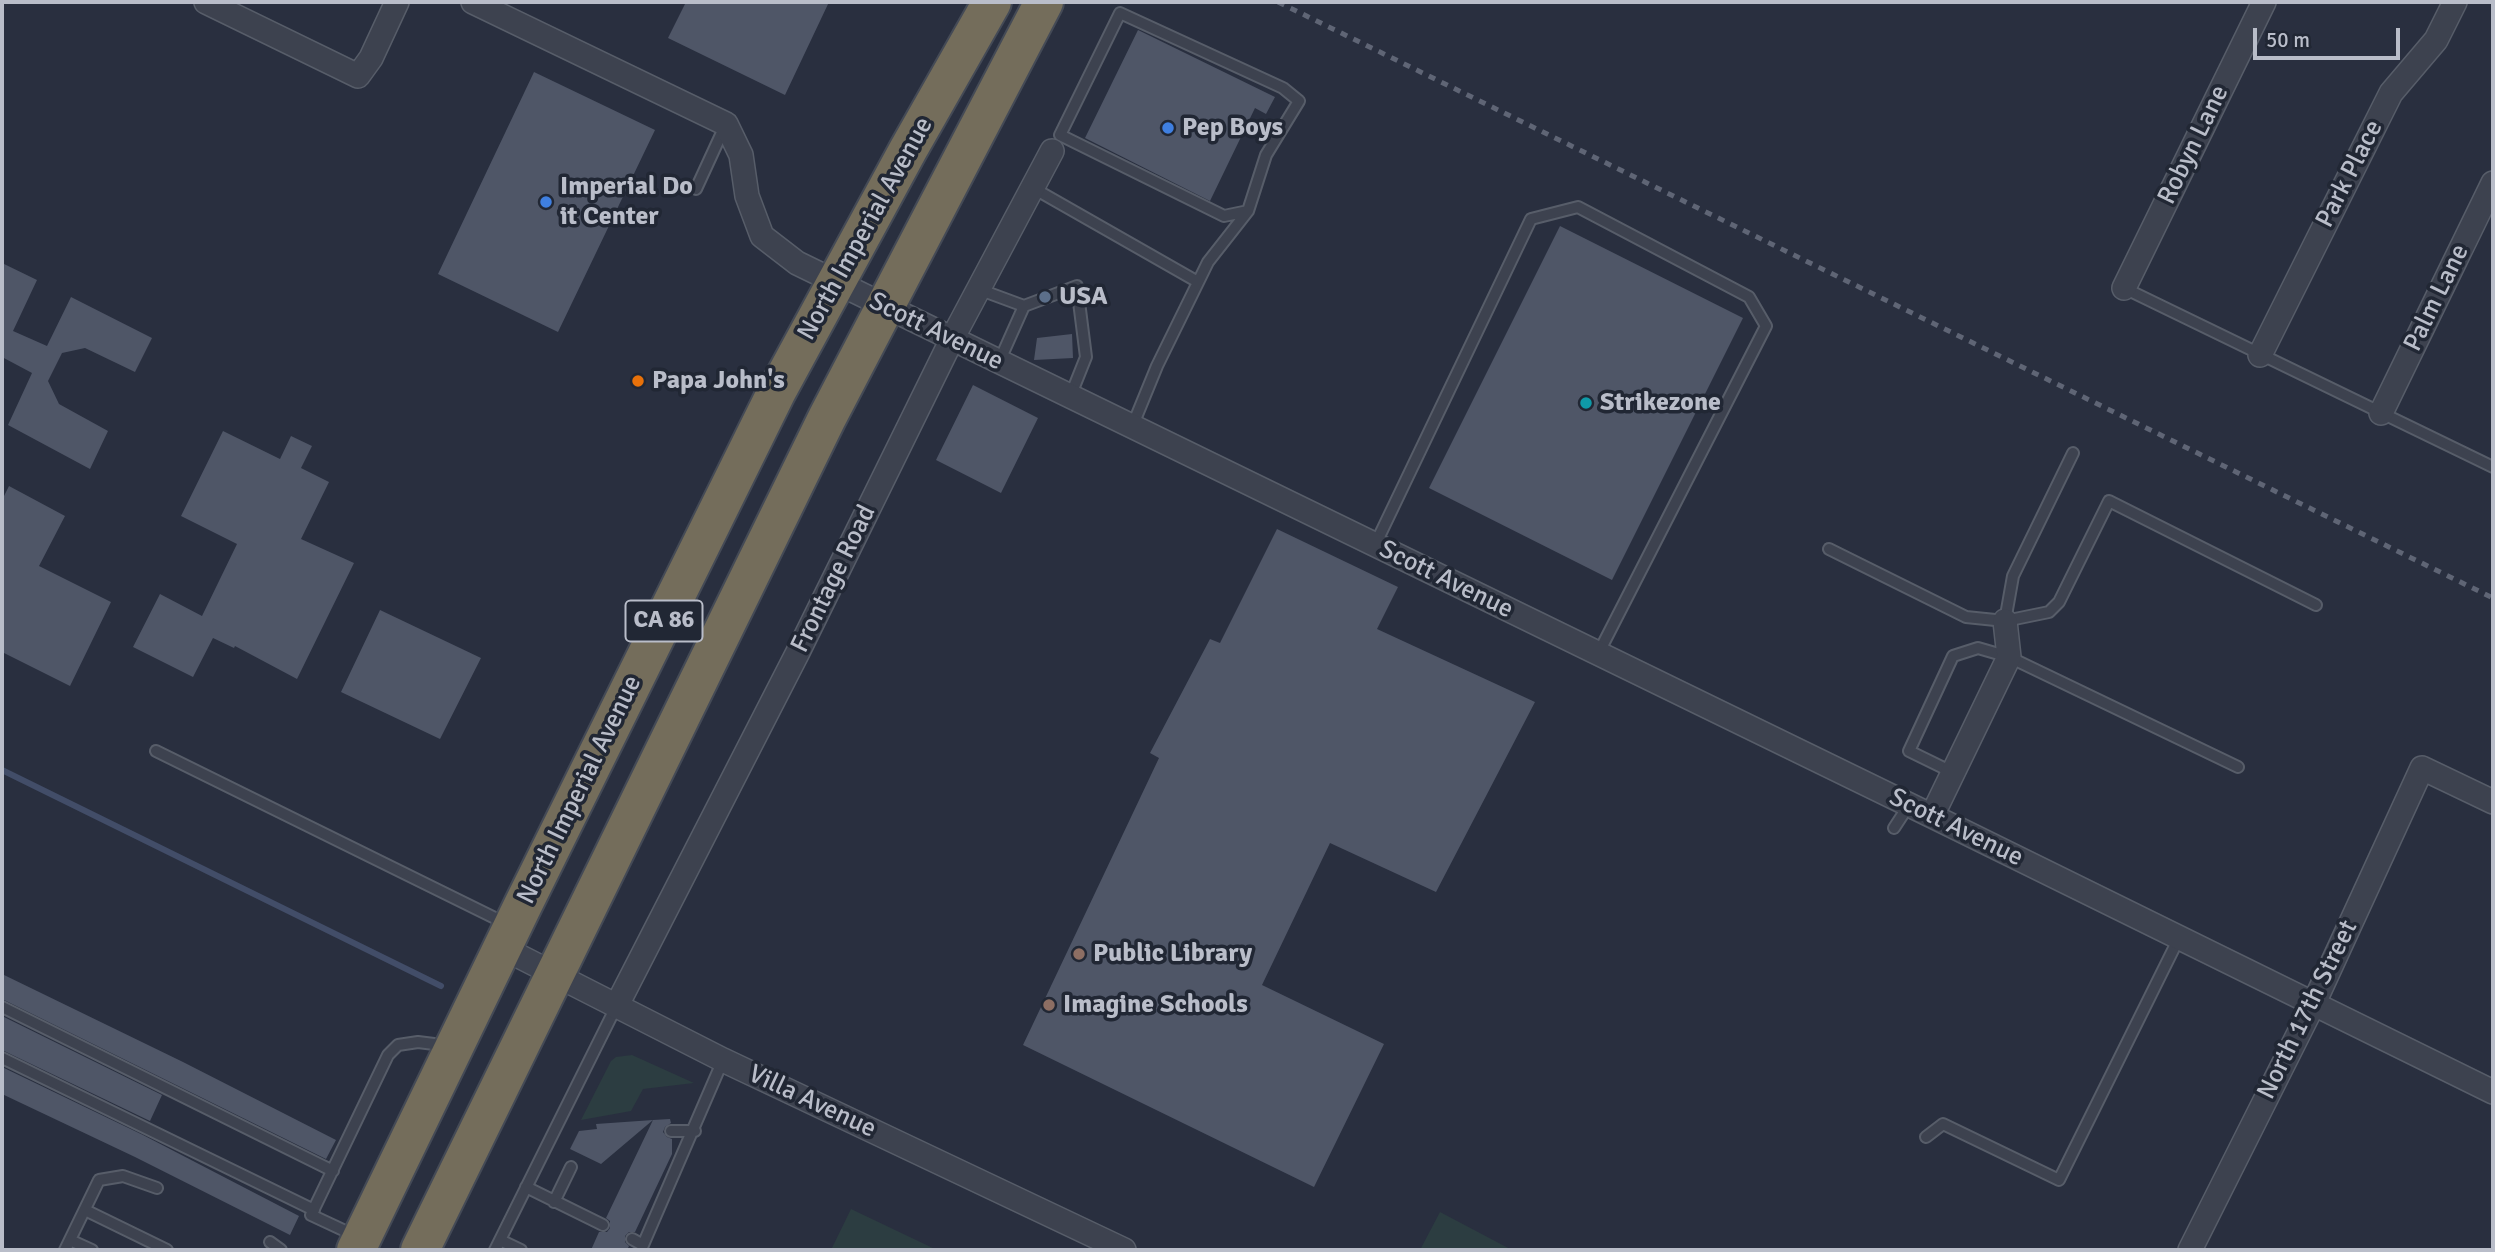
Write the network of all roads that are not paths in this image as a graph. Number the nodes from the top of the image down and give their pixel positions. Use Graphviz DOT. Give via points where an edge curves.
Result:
graph roads {
  1 [pos="206,2"];
  2 [pos="397,2"];
  3 [pos="473,2"];
  4 [pos="992,2"];
  5 [pos="1044,2"];
  6 [pos="2264,2"];
  7 [pos="2455,2"];
  8 [pos="726,124"];
  9 [pos="1056,143"];
  10 [pos="2493,183"];
  11 [pos="1032,188"];
  12 [pos="696,189"];
  13 [pos="1248,211"];
  14 [pos="1198,282"];
  15 [pos="836,283"];
  16 [pos="2124,288"];
  17 [pos="978,289"];
  18 [pos="884,306"];
  19 [pos="1024,306"];
  20 [pos="952,339"];
  21 [pos="2260,355"];
  22 [pos="999,362"];
  23 [pos="1070,397"];
  24 [pos="2381,413"];
  25 [pos="1132,427"];
  26 [pos="2073,453"];
  27 [pos="2493,467"];
  28 [pos="1375,545"];
  29 [pos="1829,549"];
  30 [pos="2316,605"];
  31 [pos="2006,621"];
  32 [pos="1598,654"];
  33 [pos="2009,657"];
  34 [pos="156,751"];
  35 [pos="2238,767"];
  36 [pos="1954,773"];
  37 [pos="2493,802"];
  38 [pos="1909,805"];
  39 [pos="1932,816"];
  40 [pos="1894,828"];
  41 [pos="508,937"];
  42 [pos="2179,938"];
  43 [pos="555,975"];
  44 [pos="2314,1003"];
  45 [pos="2,1007"];
  46 [pos="616,1007"];
  47 [pos="452,1053"];
  48 [pos="2,1058"];
  49 [pos="723,1060"];
  50 [pos="2493,1092"];
  51 [pos="695,1130"];
  52 [pos="671,1131"];
  53 [pos="1926,1137"];
  54 [pos="571,1167"];
  55 [pos="333,1171"];
  56 [pos="526,1187"];
  57 [pos="157,1188"];
  58 [pos="554,1202"];
  59 [pos="85,1210"];
  60 [pos="314,1210"];
  61 [pos="603,1225"];
  62 [pos="632,1239"];
  63 [pos="270,1242"];
  64 [pos="359,1244"];
  65 [pos="68,1245"];
  66 [pos="498,1245"];
  67 [pos="92,1250"];
  68 [pos="167,1250"];
  69 [pos="281,1250"];
  70 [pos="420,1250"];
  71 [pos="521,1250"];
  72 [pos="1124,1250"];
  73 [pos="2190,1250"];
  1 -- 2 [label="street" via="358,76"];
  3 -- 8 [label="street"];
  4 -- 15 [label="highway, North Imperial Avenue / CA 86"];
  5 -- 18 [label="highway, North Imperial Avenue / CA 86"];
  6 -- 16 [label="street, Robyn Lane"];
  7 -- 21 [label="street, Park Place" via="2436,40 2391,93"];
  8 -- 12 [label="lane"];
  8 -- 15 [label="street, Scott Avenue" via="741,155 747,196 762,236 797,263"];
  9 -- 11 [label="street, Frontage Road"];
  9 -- 13 [label="lane" via="1224,216"];
  9 -- 13 [label="lane" via="1120,13 1283,88 1299,101 1266,155"];
  10 -- 24 [label="street, Palm Lane"];
  11 -- 14 [label="lane"];
  11 -- 17 [label="street, Frontage Road"];
  13 -- 14 [label="lane"];
  14 -- 25 [label="lane"];
  15 -- 18 [label="street, Scott Avenue"];
  15 -- 41 [label="highway, North Imperial Avenue / CA 86" via="776,393"];
  16 -- 21 [label="lane"];
  17 -- 19 [label="lane"];
  17 -- 20 [label="street, Frontage Road"];
  18 -- 20 [label="street, Scott Avenue"];
  18 -- 43 [label="highway, North Imperial Avenue / CA 86"];
  19 -- 22 [label="lane"];
  19 -- 23 [label="lane" via="1077,286 1086,357"];
  20 -- 22 [label="street, Scott Avenue"];
  20 -- 46 [label="street, Frontage Road"];
  21 -- 24 [label="lane"];
  22 -- 23 [label="street, Scott Avenue"];
  23 -- 25 [label="street, Scott Avenue"];
  24 -- 27 [label="lane"];
  25 -- 28 [label="street, Scott Avenue"];
  26 -- 31 [label="lane" via="2013,576"];
  28 -- 32 [label="street, Scott Avenue"];
  28 -- 32 [label="lane" via="1531,219 1578,208 1749,297 1766,326"];
  29 -- 31 [label="lane" via="1966,617"];
  30 -- 31 [label="lane" via="2109,501 2059,602 2049,612"];
  31 -- 33 [label="street"];
  32 -- 38 [label="street, Scott Avenue"];
  33 -- 35 [label="lane"];
  33 -- 36 [label="street"];
  33 -- 36 [label="lane" via="1978,648 1954,656 1948,667 1909,751"];
  34 -- 41 [label="lane"];
  36 -- 39 [label="street"];
  37 -- 44 [label="street, North 17th Street" via="2422,768"];
  38 -- 39 [label="street, Scott Avenue"];
  38 -- 40 [label="lane"];
  39 -- 42 [label="street, Scott Avenue"];
  41 -- 43 [label="street, Villa Avenue"];
  41 -- 47 [label="highway, North Imperial Avenue / CA 86"];
  42 -- 44 [label="street, Scott Avenue"];
  42 -- 53 [label="lane" via="2059,1180 1943,1124"];
  43 -- 46 [label="street, Villa Avenue"];
  43 -- 70 [label="highway, North Imperial Avenue / CA 86"];
  44 -- 50 [label="street, Scott Avenue"];
  44 -- 73 [label="street, North 17th Street"];
  45 -- 55 [label="lane"];
  46 -- 49 [label="street, Villa Avenue"];
  46 -- 56 [label="lane"];
  47 -- 55 [label="lane" via="426,1043 398,1045 388,1055"];
  47 -- 64 [label="highway, North Imperial Avenue / CA 86"];
  48 -- 60 [label="lane"];
  49 -- 51 [label="lane"];
  49 -- 72 [label="street, Villa Avenue"];
  51 -- 52 [label="lane"];
  51 -- 62 [label="lane" via="643,1245"];
  54 -- 58 [label="lane"];
  55 -- 60 [label="lane"];
  56 -- 58 [label="lane"];
  56 -- 66 [label="lane"];
  57 -- 59 [label="lane" via="124,1177 99,1180"];
  58 -- 61 [label="lane"];
  59 -- 65 [label="lane"];
  59 -- 68 [label="lane"];
  60 -- 64 [label="lane" via="312,1215"];
  63 -- 69 [label="lane"];
  65 -- 67 [label="lane"];
  66 -- 71 [label="lane"];
}
